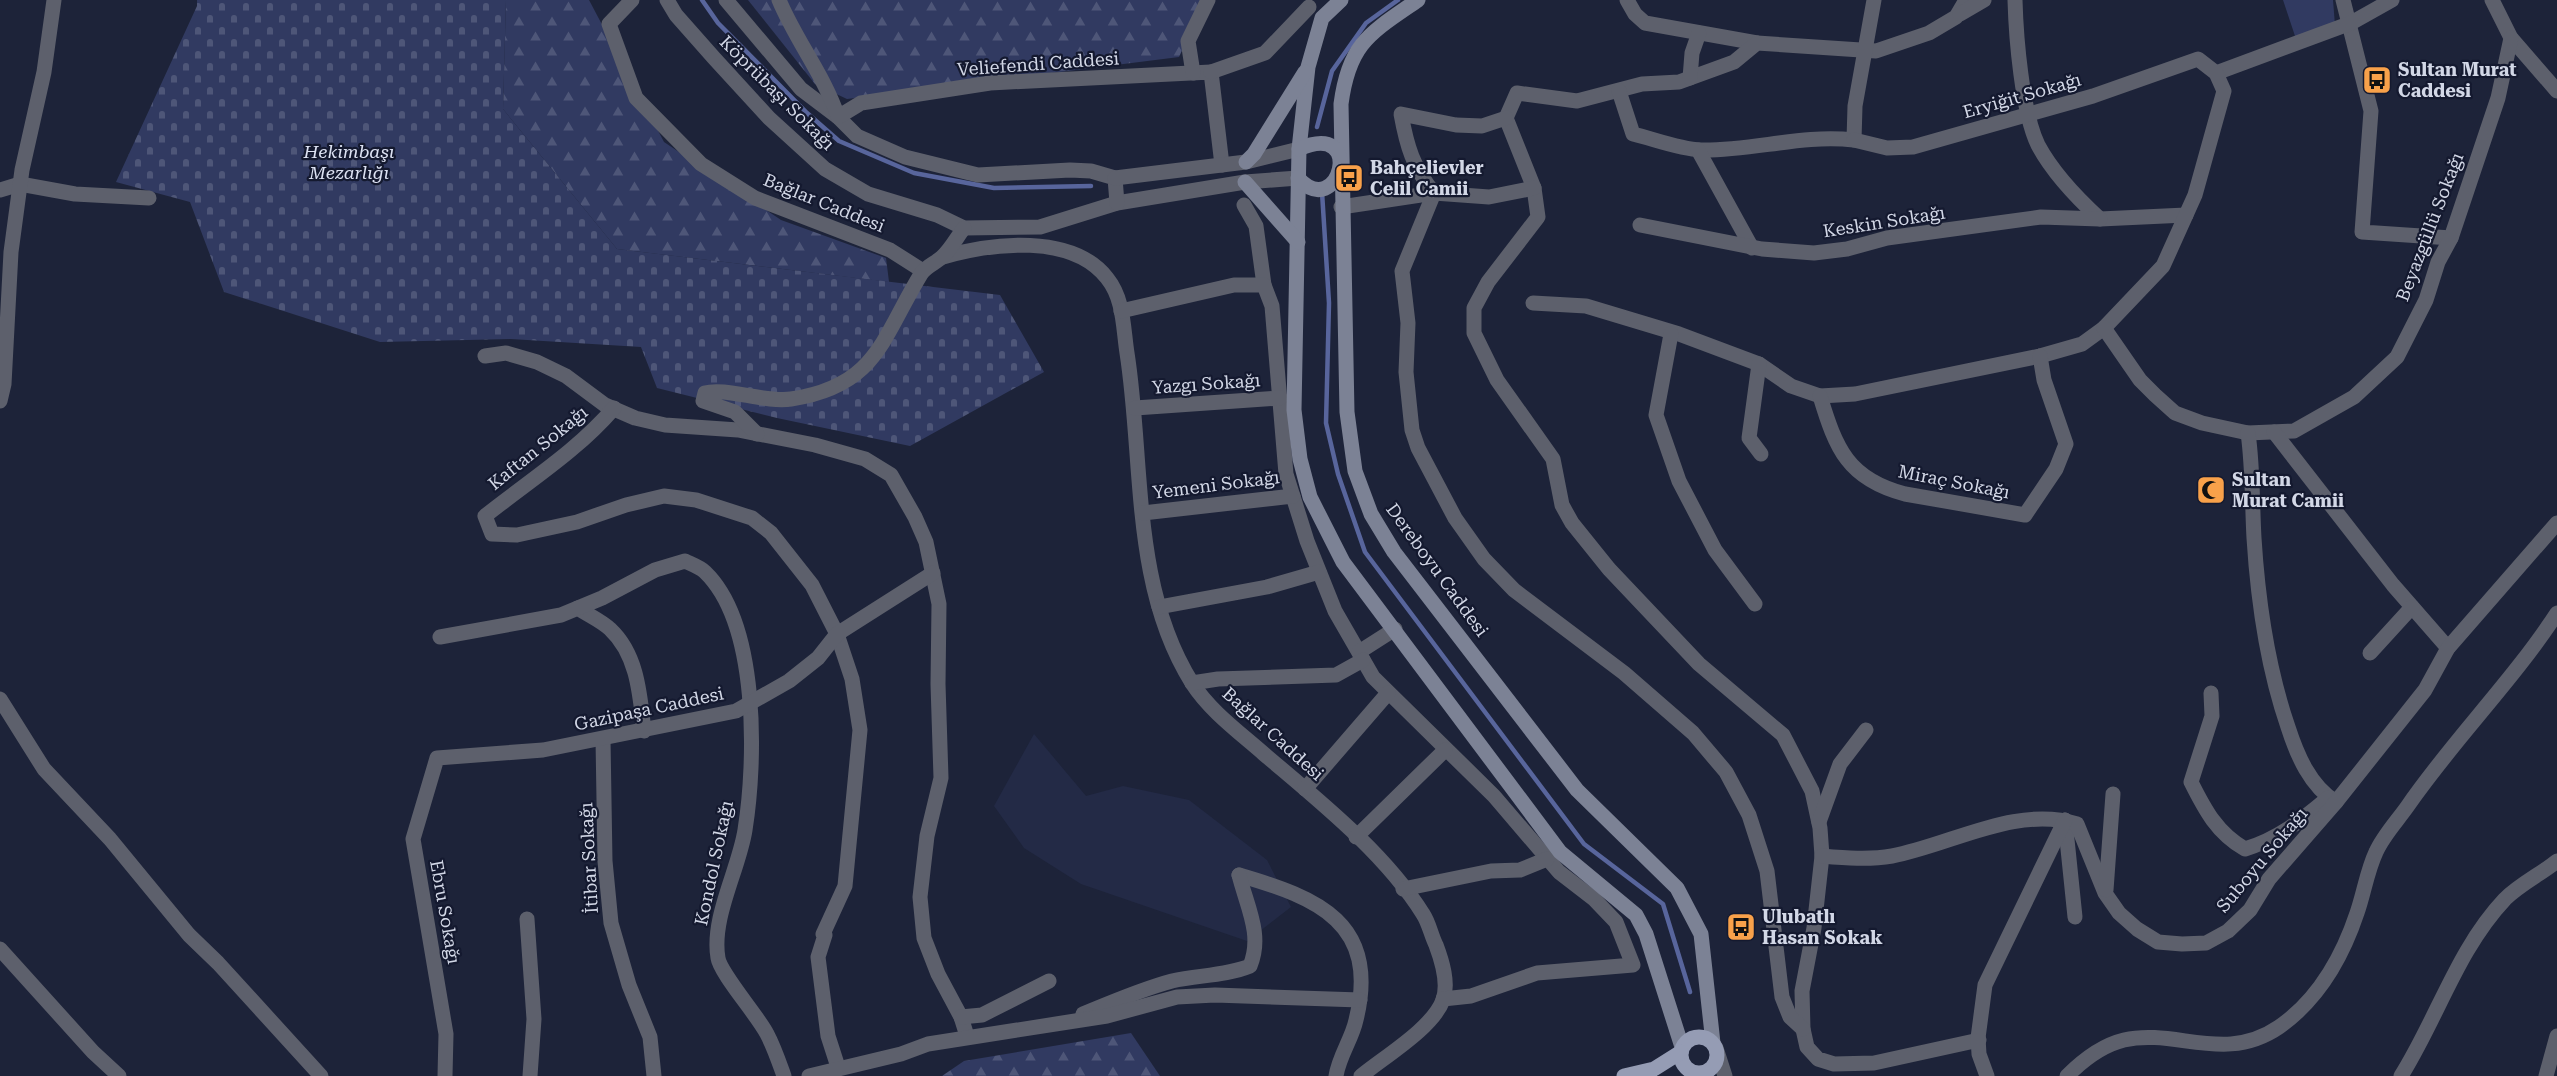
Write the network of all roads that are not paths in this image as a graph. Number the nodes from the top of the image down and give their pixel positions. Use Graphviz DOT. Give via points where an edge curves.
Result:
graph roads {
  1 [pos="54,0"];
  2 [pos="632,0"];
  3 [pos="667,0"];
  4 [pos="726,0"];
  5 [pos="779,0"];
  6 [pos="1208,0"];
  7 [pos="1341,0"];
  8 [pos="1418,0"];
  9 [pos="1627,0"];
  10 [pos="1874,0"];
  11 [pos="1966,0"];
  12 [pos="1984,0"];
  13 [pos="2015,0"];
  14 [pos="2343,0"];
  15 [pos="2392,0"];
  16 [pos="2492,0"];
  17 [pos="1309,7"];
  18 [pos="1956,16"];
  19 [pos="2351,23"];
  20 [pos="1699,33"];
  21 [pos="2511,38"];
  22 [pos="1757,43"];
  23 [pos="1865,50"];
  24 [pos="1308,67"];
  25 [pos="1211,72"];
  26 [pos="1193,73"];
  27 [pos="2216,73"];
  28 [pos="1690,78"];
  29 [pos="1619,91"];
  30 [pos="2557,91"];
  31 [pos="2030,114"];
  32 [pos="838,117"];
  33 [pos="1506,118"];
  34 [pos="1854,140"];
  35 [pos="1299,148"];
  36 [pos="1698,150"];
  37 [pos="1246,162"];
  38 [pos="1341,164"];
  39 [pos="1222,165"];
  40 [pos="1115,178"];
  41 [pos="1298,178"];
  42 [pos="1245,182"];
  43 [pos="20,184"];
  44 [pos="1534,188"];
  45 [pos="0,190"];
  46 [pos="1434,193"];
  47 [pos="149,198"];
  48 [pos="1117,203"];
  49 [pos="1244,205"];
  50 [pos="1341,207"];
  51 [pos="2186,215"];
  52 [pos="2100,219"];
  53 [pos="1640,225"];
  54 [pos="964,228"];
  55 [pos="2451,238"];
  56 [pos="1298,242"];
  57 [pos="1752,248"];
  58 [pos="943,257"];
  59 [pos="923,271"];
  60 [pos="1264,285"];
  61 [pos="1533,303"];
  62 [pos="1121,311"];
  63 [pos="2104,328"];
  64 [pos="1671,334"];
  65 [pos="3,341"];
  66 [pos="485,356"];
  67 [pos="2040,356"];
  68 [pos="1759,364"];
  69 [pos="1820,396"];
  70 [pos="1280,398"];
  71 [pos="0,401"];
  72 [pos="614,408"];
  73 [pos="1135,408"];
  74 [pos="2274,432"];
  75 [pos="2248,433"];
  76 [pos="757,434"];
  77 [pos="1761,454"];
  78 [pos="1293,496"];
  79 [pos="1143,513"];
  80 [pos="2557,523"];
  81 [pos="1319,572"];
  82 [pos="933,573"];
  83 [pos="1755,604"];
  84 [pos="2412,607"];
  85 [pos="578,608"];
  86 [pos="1159,608"];
  87 [pos="2557,613"];
  88 [pos="1395,629"];
  89 [pos="837,634"];
  90 [pos="440,637"];
  91 [pos="2448,648"];
  92 [pos="2370,653"];
  93 [pos="1361,656"];
  94 [pos="1192,684"];
  95 [pos="1388,693"];
  96 [pos="2211,693"];
  97 [pos="0,699"];
  98 [pos="751,702"];
  99 [pos="1866,730"];
  100 [pos="644,731"];
  101 [pos="603,739"];
  102 [pos="1445,750"];
  103 [pos="437,758"];
  104 [pos="1305,789"];
  105 [pos="2114,794"];
  106 [pos="2332,800"];
  107 [pos="2065,820"];
  108 [pos="1819,822"];
  109 [pos="1356,837"];
  110 [pos="1822,856"];
  111 [pos="1547,860"];
  112 [pos="2557,861"];
  113 [pos="1403,889"];
  114 [pos="2105,893"];
  115 [pos="2075,917"];
  116 [pos="527,919"];
  117 [pos="0,949"];
  118 [pos="1049,981"];
  119 [pos="1443,999"];
  120 [pos="1360,1000"];
  121 [pos="961,1017"];
  122 [pos="1055,1025"];
  123 [pos="1803,1029"];
  124 [pos="967,1036"];
  125 [pos="2557,1036"];
  126 [pos="1979,1040"];
  127 [pos="1715,1046"];
  128 [pos="1681,1049"];
  129 [pos="838,1067"];
  130 [pos="1686,1073"];
  131 [pos="119,1076"];
  132 [pos="321,1076"];
  133 [pos="445,1076"];
  134 [pos="530,1076"];
  135 [pos="654,1076"];
  136 [pos="784,1076"];
  137 [pos="809,1076"];
  138 [pos="1336,1076"];
  139 [pos="1361,1076"];
  140 [pos="1624,1076"];
  141 [pos="1725,1076"];
  142 [pos="1987,1076"];
  143 [pos="2067,1076"];
  144 [pos="2401,1076"];
  145 [pos="2546,1076"];
  1 -- 43 [label="street" via="44,72"];
  2 -- 59 [label="street, Bağlar Caddesi" via="609,24 636,98 701,164 755,198 890,250"];
  3 -- 54 [label="street, Köprübaşı Sokağı" via="676,15 769,118 825,170 868,194 937,215"];
  4 -- 32 [label="street, Köprübaşı Sokağı" via="801,89"];
  5 -- 32 [label="street" via="792,31 828,88"];
  6 -- 26 [label="street" via="1188,41"];
  7 -- 24 [label="main road" via="1322,18"];
  8 -- 38 [label="main road, Dereboyu Caddesi" via="1374,31 1355,51 1344,79"];
  9 -- 20 [label="street" via="1645,23"];
  10 -- 23 [label="street"];
  11 -- 18 [label="street"];
  12 -- 18 [label="street"];
  13 -- 31 [label="street" via="2017,44"];
  14 -- 19 [label="street"];
  15 -- 19 [label="street"];
  16 -- 21 [label="street"];
  17 -- 25 [label="street, Veliefendi Caddesi" via="1265,53"];
  18 -- 23 [label="street" via="1929,33 1876,51"];
  19 -- 27 [label="street"];
  19 -- 55 [label="street" via="2371,111 2362,232"];
  20 -- 22 [label="street"];
  20 -- 28 [label="street"];
  21 -- 30 [label="street"];
  21 -- 55 [label="street, Beyazgüllü Sokağı" via="2498,98"];
  22 -- 23 [label="street"];
  22 -- 28 [label="street" via="1734,62"];
  23 -- 34 [label="street" via="1855,106"];
  24 -- 35 [label="main road"];
  24 -- 37 [label="main road"];
  25 -- 26 [label="street, Veliefendi Caddesi"];
  25 -- 39 [label="street"];
  26 -- 32 [label="street, Veliefendi Caddesi" via="990,83 861,104"];
  27 -- 31 [label="street, Eryiğit Sokağı" via="2198,59"];
  27 -- 51 [label="street" via="2224,91"];
  28 -- 29 [label="street"];
  29 -- 33 [label="street" via="1577,101 1517,93"];
  29 -- 36 [label="street, Eryiğit Sokağı" via="1632,134"];
  31 -- 34 [label="street, Eryiğit Sokağı" via="1913,147 1887,148"];
  31 -- 52 [label="street" via="2038,144 2083,204"];
  32 -- 40 [label="street, Köprübaşı Sokağı" via="857,136 905,157 978,175 1070,170"];
  33 -- 44 [label="street"];
  33 -- 46 [label="street" via="1482,126 1401,114 1408,151"];
  34 -- 36 [label="street, Eryiğit Sokağı" via="1826,137"];
  35 -- 37 [label="street"];
  35 -- 38 [label="main road" via="1322,143 1335,150"];
  35 -- 41 [label="main road"];
  36 -- 57 [label="street"];
  37 -- 39 [label="street"];
  38 -- 41 [label="main road" via="1337,179 1325,188 1310,188"];
  38 -- 50 [label="main road, Dereboyu Caddesi"];
  39 -- 40 [label="street"];
  40 -- 48 [label="street"];
  41 -- 42 [label="street, Köprübaşı Sokağı"];
  41 -- 56 [label="main road"];
  42 -- 48 [label="street, Köprübaşı Sokağı"];
  42 -- 56 [label="main road"];
  43 -- 45 [label="street"];
  43 -- 47 [label="street" via="75,194"];
  43 -- 65 [label="street"];
  44 -- 46 [label="street" via="1489,197"];
  44 -- 108 [label="street" via="1538,217 1488,282 1474,308 1474,333 1497,380 1553,459 1562,505 1572,523 1699,664 1783,735 1812,791"];
  46 -- 50 [label="street"];
  46 -- 123 [label="street" via="1402,271 1408,323 1406,372 1412,430 1418,448 1455,518 1484,560 1514,590 1624,673 1694,733 1726,772 1749,815 1767,871 1782,997 1790,1017"];
  48 -- 54 [label="street, Köprübaşı Sokağı" via="1040,227"];
  49 -- 60 [label="street" via="1257,226"];
  50 -- 127 [label="main road, Dereboyu Caddesi" via="1347,412 1355,471 1371,514 1394,552 1577,790 1677,888 1701,934"];
  51 -- 52 [label="street, Keskin Sokağı"];
  51 -- 63 [label="street" via="2163,266"];
  52 -- 57 [label="street, Keskin Sokağı" via="2042,217 1887,238 1814,253"];
  53 -- 57 [label="street, Keskin Sokağı"];
  54 -- 58 [label="street"];
  55 -- 74 [label="street, Beyazgüllü Sokağı" via="2397,357 2354,397 2294,431"];
  56 -- 88 [label="main road" via="1294,410 1300,459 1310,497 1326,532 1343,562"];
  58 -- 59 [label="street"];
  58 -- 62 [label="street, Bağlar Caddesi" via="978,247 1057,247 1085,258 1107,277 1120,300"];
  59 -- 76 [label="street" via="882,347 853,379 789,400 741,397 714,390 705,393 703,401 735,412"];
  60 -- 62 [label="street" via="1234,285"];
  60 -- 70 [label="street" via="1272,306"];
  61 -- 64 [label="street" via="1586,306"];
  62 -- 73 [label="street, Bağlar Caddesi"];
  63 -- 67 [label="street" via="2082,344"];
  63 -- 75 [label="street, Beyazgüllü Sokağı" via="2139,380 2175,413"];
  64 -- 68 [label="street"];
  64 -- 83 [label="street" via="1656,415 1679,481 1710,540"];
  65 -- 71 [label="street"];
  66 -- 72 [label="street" via="506,353 537,362"];
  67 -- 69 [label="street" via="1855,394"];
  67 -- 69 [label="street, Miraç Sokağı" via="2066,444 2056,469 2025,515 1905,494 1867,479 1840,452"];
  68 -- 69 [label="street" via="1791,386"];
  68 -- 77 [label="street" via="1749,438"];
  70 -- 73 [label="street, Yazgı Sokağı"];
  70 -- 78 [label="street" via="1286,474"];
  72 -- 76 [label="street" via="665,425"];
  72 -- 89 [label="street, Kaftan Sokağı" via="556,463 485,516 492,534 518,535 577,522 664,496 696,500 752,518 771,533 812,585"];
  73 -- 79 [label="street, Bağlar Caddesi"];
  74 -- 75 [label="street, Beyazgüllü Sokağı"];
  74 -- 84 [label="street"];
  75 -- 106 [label="street" via="2257,572 2277,694 2297,754 2315,783"];
  76 -- 82 [label="street" via="865,459 891,475 926,542"];
  78 -- 79 [label="street, Yemeni Sokağı"];
  78 -- 81 [label="street"];
  79 -- 86 [label="street, Bağlar Caddesi" via="1145,544"];
  80 -- 91 [label="street, Suboyu Sokağı"];
  81 -- 86 [label="street" via="1267,587"];
  81 -- 93 [label="street" via="1335,611"];
  82 -- 89 [label="street, Gazipaşa Caddesi"];
  82 -- 121 [label="street" via="939,604 941,778 927,836 920,897 924,938"];
  84 -- 91 [label="street"];
  84 -- 92 [label="street"];
  85 -- 90 [label="street, Kondol Sokağı" via="561,615"];
  85 -- 98 [label="street, Kondol Sokağı" via="655,570 685,561 695,566 718,588 734,621"];
  85 -- 100 [label="street" via="611,629 628,656 638,678"];
  86 -- 94 [label="street, Bağlar Caddesi" via="1172,649"];
  87 -- 143 [label="street" via="2423,783 2376,852 2339,958 2309,1004 2253,1040 2209,1046 2171,1040 2124,1040 2081,1063"];
  88 -- 93 [label="street"];
  88 -- 128 [label="main road" via="1560,852 1636,915 1646,934"];
  89 -- 98 [label="street, Gazipaşa Caddesi" via="811,664"];
  89 -- 129 [label="street" via="852,679 860,730 845,886 823,934 818,957 828,1036"];
  91 -- 106 [label="street, Suboyu Sokağı" via="2425,690"];
  93 -- 94 [label="street" via="1336,675 1218,679"];
  93 -- 95 [label="street"];
  94 -- 104 [label="street, Bağlar Caddesi" via="1217,713"];
  95 -- 102 [label="street"];
  95 -- 104 [label="street"];
  96 -- 106 [label="street" via="2212,716 2191,782 2209,817 2227,839 2245,849 2266,843"];
  97 -- 132 [label="street" via="44,769 110,839 189,935"];
  98 -- 100 [label="street, Gazipaşa Caddesi" via="736,711"];
  98 -- 136 [label="street, Kondol Sokağı" via="750,790 745,832 719,929 718,960 767,1033"];
  99 -- 108 [label="street" via="1840,764"];
  100 -- 101 [label="street, Gazipaşa Caddesi"];
  101 -- 103 [label="street, Gazipaşa Caddesi" via="543,750"];
  101 -- 135 [label="street, İtibar Sokağı" via="605,861 611,923 629,985 650,1037"];
  102 -- 109 [label="street"];
  102 -- 111 [label="street" via="1494,796"];
  103 -- 133 [label="street, Ebru Sokağı" via="413,838 446,1034"];
  104 -- 109 [label="street, Bağlar Caddesi"];
  105 -- 114 [label="street"];
  106 -- 114 [label="street, Suboyu Sokağı" via="2250,909 2228,931 2206,943 2158,942 2119,913"];
  107 -- 110 [label="street" via="2029,820 1988,828 1892,856"];
  107 -- 114 [label="street, Suboyu Sokağı" via="2077,824 2082,832"];
  107 -- 115 [label="street"];
  107 -- 126 [label="street" via="1985,984"];
  108 -- 110 [label="street"];
  109 -- 113 [label="street, Bağlar Caddesi"];
  110 -- 123 [label="street" via="1802,991"];
  111 -- 113 [label="street" via="1520,870 1491,871"];
  111 -- 119 [label="street" via="1617,922 1633,965 1538,973 1471,996"];
  112 -- 144 [label="street" via="2507,897 2478,932 2453,972"];
  113 -- 119 [label="street, Bağlar Caddesi" via="1424,915 1443,965"];
  116 -- 134 [label="street" via="534,1020"];
  117 -- 131 [label="street"];
  118 -- 121 [label="street" via="981,1015"];
  119 -- 139 [label="street" via="1427,1025"];
  120 -- 122 [label="street" via="1177,997"];
  120 -- 122 [label="street" via="1360,957 1351,935 1332,915 1303,897 1239,875 1256,932 1257,950 1250,966 1171,982"];
  120 -- 138 [label="street"];
  121 -- 124 [label="street"];
  122 -- 124 [label="street"];
  123 -- 126 [label="street" via="1807,1047 1818,1059 1834,1064 1874,1063"];
  124 -- 129 [label="street"];
  125 -- 145 [label="street"];
  126 -- 142 [label="street" via="1979,1054"];
  127 -- 128 [label="main road" via="1709,1039 1697,1036"];
  127 -- 130 [label="main road" via="1714,1066 1704,1072"];
  127 -- 141 [label="street"];
  128 -- 130 [label="main road"];
  128 -- 140 [label="main road" via="1654,1068"];
  129 -- 137 [label="street"];
}
